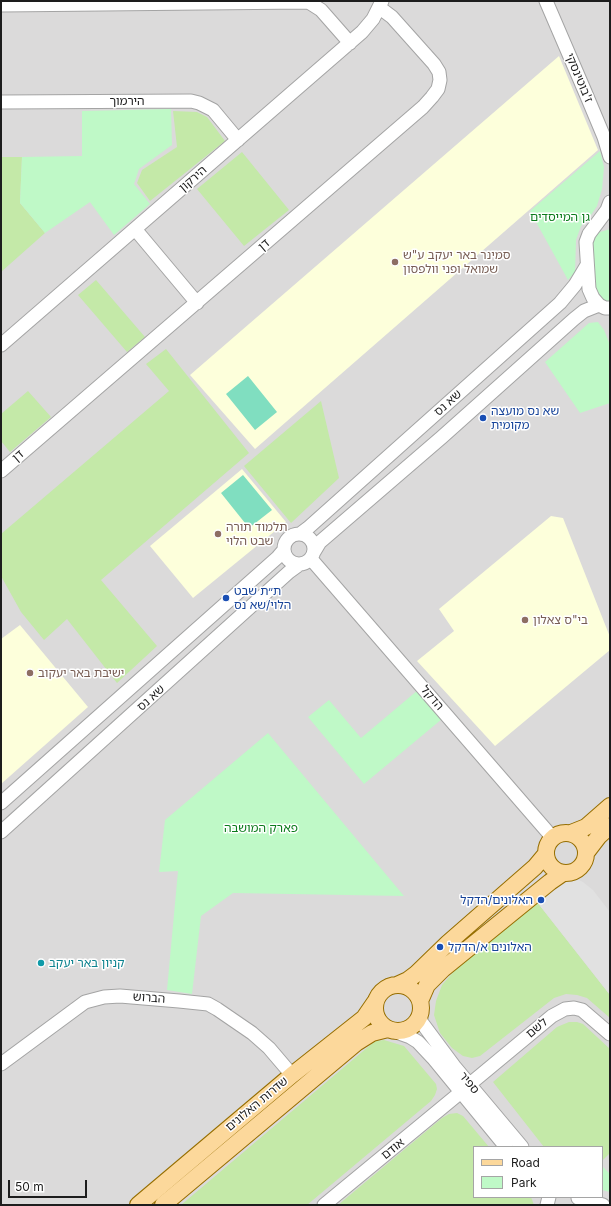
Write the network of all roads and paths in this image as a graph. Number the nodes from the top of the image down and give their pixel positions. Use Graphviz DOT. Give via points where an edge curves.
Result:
graph roads {
  1 [pos="546,1"];
  2 [pos="381,4"];
  3 [pos="1,5"];
  4 [pos="350,43"];
  5 [pos="1,102"];
  6 [pos="238,140"];
  7 [pos="609,151"];
  8 [pos="610,202"];
  9 [pos="610,222"];
  10 [pos="594,227"];
  11 [pos="134,229"];
  12 [pos="587,265"];
  13 [pos="197,303"];
  14 [pos="606,309"];
  15 [pos="1,344"];
  16 [pos="1,470"];
  17 [pos="300,534"];
  18 [pos="284,550"];
  19 [pos="308,558"];
  20 [pos="1,803"];
  21 [pos="610,806"];
  22 [pos="610,826"];
  23 [pos="1,832"];
  24 [pos="571,833"];
  25 [pos="552,837"];
  26 [pos="586,853"];
  27 [pos="545,855"];
  28 [pos="563,873"];
  29 [pos="397,984"];
  30 [pos="375,1002"];
  31 [pos="420,1009"];
  32 [pos="392,1030"];
  33 [pos="610,1034"];
  34 [pos="1,1064"];
  35 [pos="292,1075"];
  36 [pos="466,1088"];
  37 [pos="505,1146"];
  38 [pos="521,1146"];
  39 [pos="578,1200"];
  40 [pos="138,1205"];
  41 [pos="163,1205"];
  42 [pos="324,1205"];
  43 [pos="603,1205"];
  1 -- 7 [label="street, ז'בוטינסקי"];
  2 -- 4 [label="street, הירקון" via="373,19"];
  2 -- 13 [label="street, דן" via="434,64 439,72 438,89 423,107"];
  3 -- 4 [label="street" via="305,2 321,10"];
  4 -- 6 [label="street, הירקון"];
  5 -- 6 [label="street, הירמוך" via="191,101 212,110"];
  6 -- 11 [label="street, הירקון"];
  8 -- 10 [label="street"];
  9 -- 10 [label="street"];
  10 -- 12 [label="street" via="586,242"];
  11 -- 13 [label="street"];
  11 -- 15 [label="street, הירקון"];
  12 -- 14 [label="street" via="589,289 593,298"];
  12 -- 17 [label="street, שא נס" via="560,303"];
  13 -- 16 [label="street, דן"];
  14 -- 19 [label="street, שא נס" via="584,311 574,319 320,542"];
  17 -- 18 [label="street" via="291,536"];
  17 -- 19 [label="street" via="310,538 314,547"];
  18 -- 19 [label="street" via="291,561"];
  18 -- 20 [label="street, שא נס"];
  19 -- 23 [label="street, שא נס" via="289,572"];
  19 -- 25 [label="street, הדקל"];
  21 -- 24 [label="main road" via="586,827"];
  22 -- 26 [label="main road"];
  24 -- 25 [label="main road" via="565,832"];
  24 -- 26 [label="main road" via="582,840"];
  25 -- 27 [label="main road"];
  26 -- 28 [label="main road" via="582,866 570,873"];
  27 -- 28 [label="main road" via="551,867"];
  27 -- 29 [label="main road" via="535,867 416,974"];
  28 -- 31 [label="main road" via="443,969 427,985"];
  29 -- 30 [label="main road" via="383,990"];
  29 -- 31 [label="main road" via="405,985 417,994"];
  30 -- 32 [label="main road" via="375,1015 382,1026"];
  30 -- 35 [label="main road, שדרות האלונים" via="364,1018"];
  31 -- 32 [label="main road" via="410,1028 404,1031"];
  31 -- 36 [label="street, ספיר" via="422,1023"];
  32 -- 36 [label="street, ספיר" via="418,1042"];
  32 -- 41 [label="main road, שדרות האלונים" via="372,1033 356,1043"];
  33 -- 36 [label="street, לשם" via="582,1010 565,1009 552,1016"];
  34 -- 35 [label="street, הברוש" via="85,1002 120,996 208,1004 252,1033"];
  35 -- 40 [label="main road, שדרות האלונים"];
  36 -- 37 [label="street, ספיר"];
  36 -- 38 [label="street, ספיר"];
  36 -- 42 [label="street, אודם"];
  39 -- 43 [label="street"];
}
